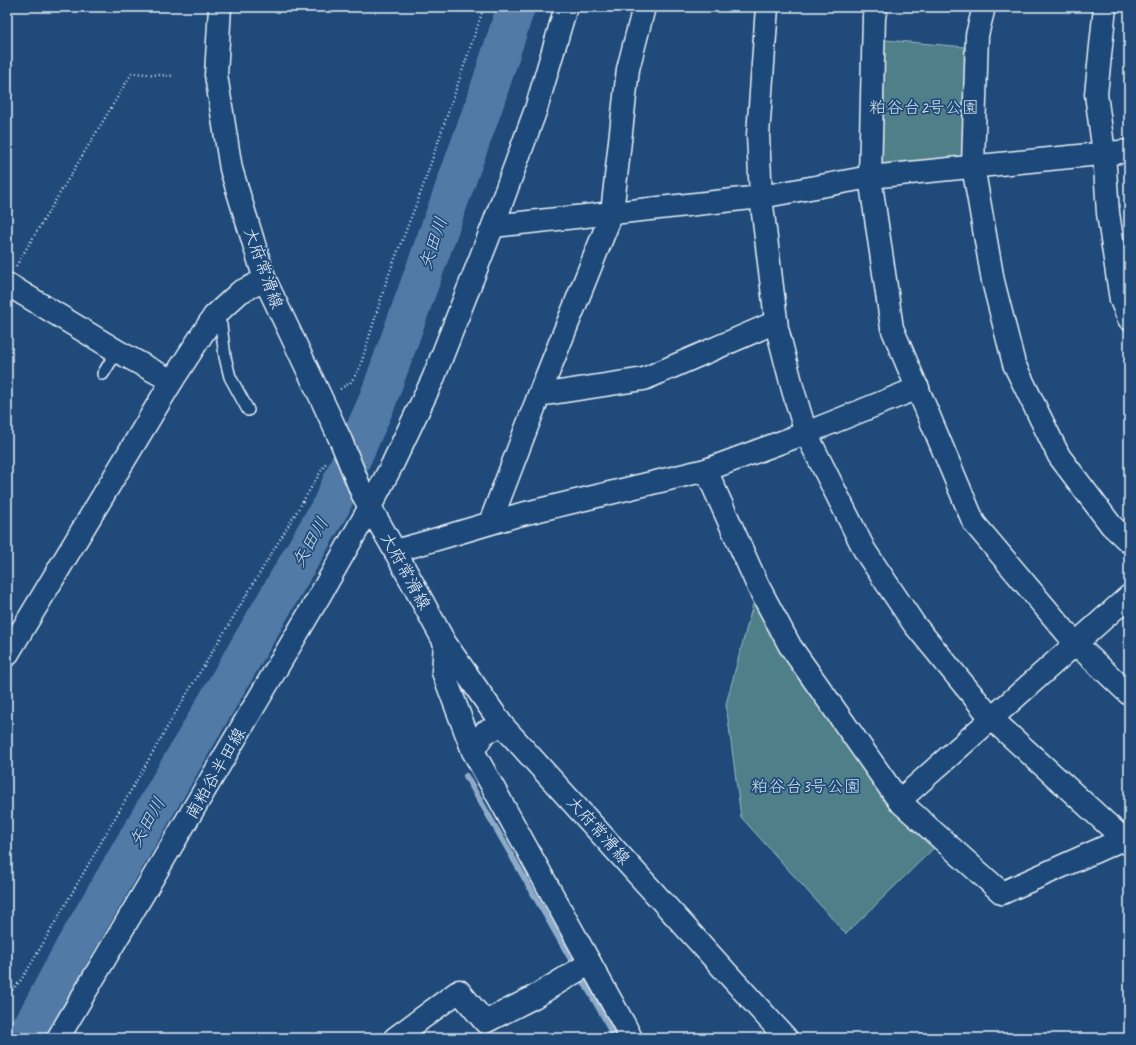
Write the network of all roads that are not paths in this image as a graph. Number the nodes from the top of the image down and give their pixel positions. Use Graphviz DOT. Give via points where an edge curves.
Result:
graph roads {
  1 [pos="220,7"];
  2 [pos="566,7"];
  3 [pos="644,7"];
  4 [pos="767,7"];
  5 [pos="876,7"];
  6 [pos="984,7"];
  7 [pos="1105,7"];
  8 [pos="1129,151"];
  9 [pos="1104,153"];
  10 [pos="973,166"];
  11 [pos="870,177"];
  12 [pos="761,196"];
  13 [pos="612,213"];
  14 [pos="493,226"];
  15 [pos="11,276"];
  16 [pos="265,280"];
  17 [pos="214,316"];
  18 [pos="1129,319"];
  19 [pos="776,322"];
  20 [pos="117,351"];
  21 [pos="103,374"];
  22 [pos="172,381"];
  23 [pos="918,388"];
  24 [pos="538,395"];
  25 [pos="248,410"];
  26 [pos="806,433"];
  27 [pos="706,470"];
  28 [pos="366,500"];
  29 [pos="490,523"];
  30 [pos="1129,542"];
  31 [pos="395,551"];
  32 [pos="1129,596"];
  33 [pos="445,644"];
  34 [pos="1076,644"];
  35 [pos="7,655"];
  36 [pos="1129,694"];
  37 [pos="992,719"];
  38 [pos="504,726"];
  39 [pos="473,751"];
  40 [pos="899,801"];
  41 [pos="1126,842"];
  42 [pos="590,963"];
  43 [pos="58,1038"];
  44 [pos="395,1038"];
  45 [pos="631,1038"];
  46 [pos="786,1038"];
  1 -- 16 [label="street, 大府常滑線" via="216,75 231,169"];
  2 -- 14 [label="street, 南粕谷半田線" via="536,109"];
  3 -- 13 [label="street" via="628,69"];
  4 -- 12 [label="street" via="758,135"];
  5 -- 11 [label="street"];
  6 -- 10 [label="street" via="977,35"];
  7 -- 9 [label="street" via="1096,94"];
  8 -- 9 [label="street"];
  9 -- 10 [label="street"];
  9 -- 18 [label="street" via="1108,213 1121,300"];
  10 -- 11 [label="street"];
  10 -- 30 [label="street" via="993,282 1014,364 1059,456 1111,525"];
  11 -- 12 [label="street"];
  11 -- 23 [label="street" via="892,328"];
  12 -- 13 [label="street"];
  12 -- 19 [label="street"];
  13 -- 14 [label="street"];
  13 -- 24 [label="street"];
  14 -- 28 [label="street, 南粕谷半田線" via="433,379 392,465"];
  15 -- 20 [label="street"];
  16 -- 17 [label="street" via="240,292"];
  16 -- 28 [label="street, 大府常滑線"];
  17 -- 22 [label="street"];
  17 -- 25 [label="lane" via="221,324 230,377"];
  19 -- 24 [label="street" via="644,379"];
  19 -- 26 [label="street"];
  20 -- 21 [label="lane"];
  20 -- 22 [label="street"];
  22 -- 35 [label="street"];
  23 -- 26 [label="street"];
  23 -- 34 [label="street" via="974,523"];
  24 -- 29 [label="street"];
  26 -- 27 [label="street"];
  26 -- 37 [label="street" via="865,551 914,624"];
  27 -- 29 [label="street"];
  27 -- 40 [label="street" via="758,586 790,646"];
  28 -- 31 [label="street, 大府常滑線"];
  28 -- 43 [label="street, 南粕谷半田線" via="308,616"];
  29 -- 31 [label="street"];
  31 -- 33 [label="street, 大府常滑線"];
  32 -- 34 [label="street"];
  33 -- 38 [label="street, 大府常滑線"];
  33 -- 39 [label="street" via="443,672"];
  34 -- 36 [label="street"];
  34 -- 37 [label="street"];
  37 -- 40 [label="street"];
  37 -- 41 [label="street"];
  38 -- 39 [label="street" via="485,732"];
  38 -- 46 [label="street, 大府常滑線"];
  39 -- 42 [label="street"];
  40 -- 41 [label="street" via="1002,893"];
  42 -- 44 [label="street" via="534,997 485,1022 459,991"];
  42 -- 45 [label="street"];
}
